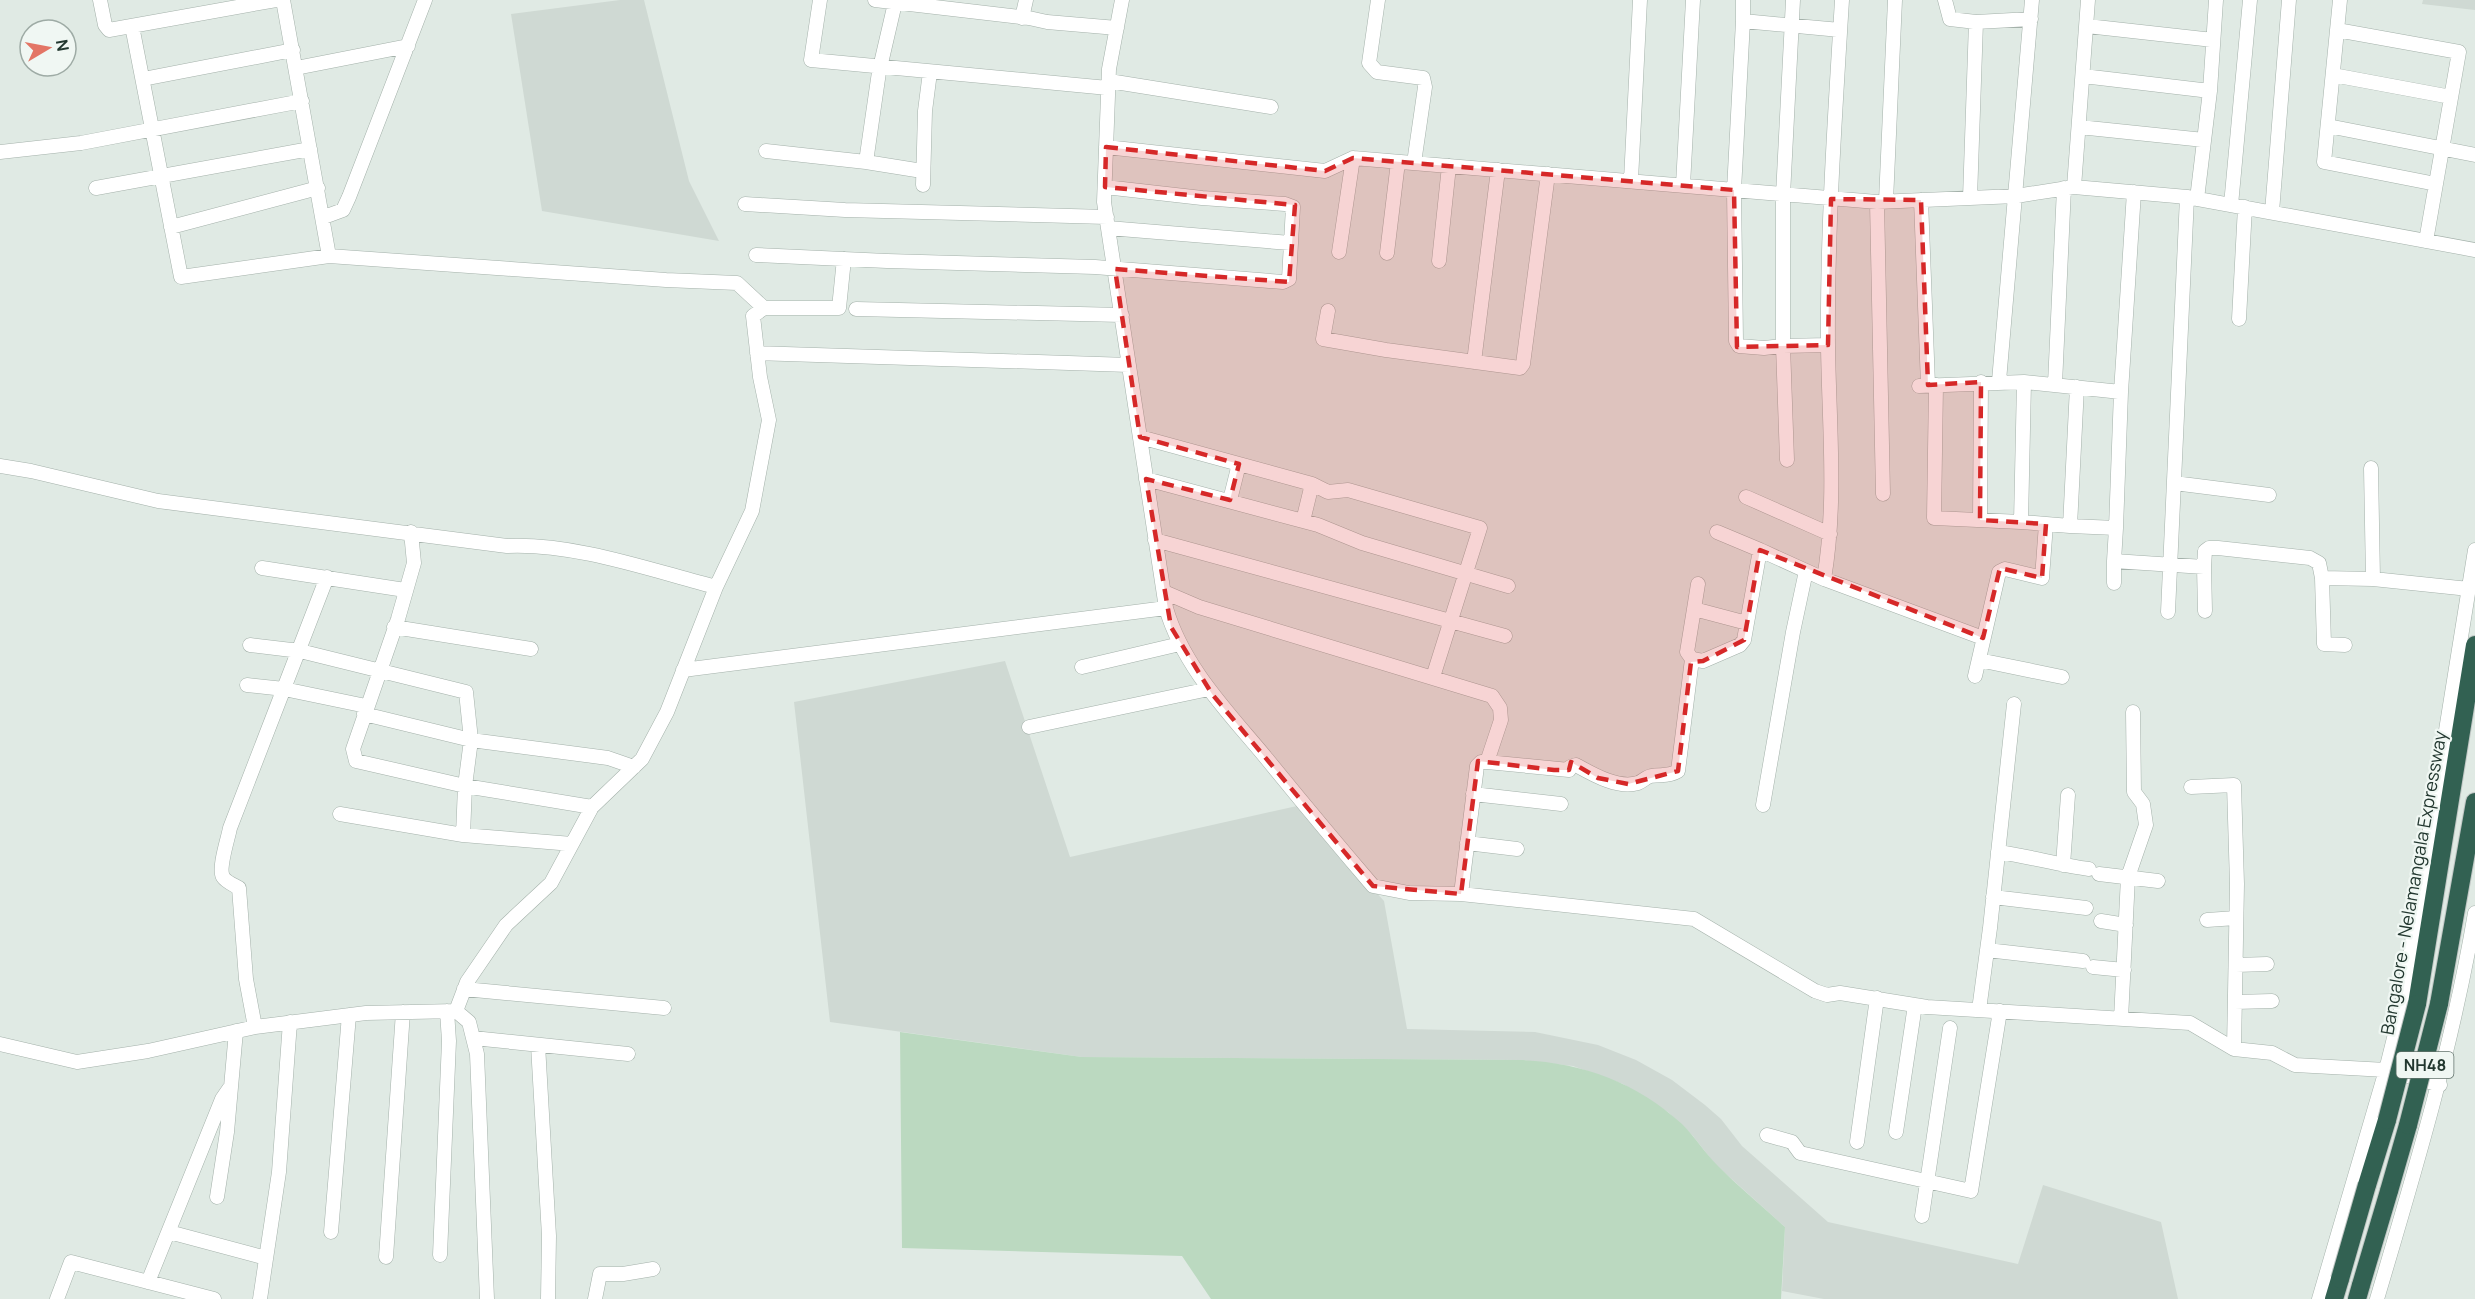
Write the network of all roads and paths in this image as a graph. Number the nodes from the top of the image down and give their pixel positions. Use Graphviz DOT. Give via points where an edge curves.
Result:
graph roads {
  1 [pos="100,0"];
  2 [pos="276,0"];
  3 [pos="283,0"];
  4 [pos="425,0"];
  5 [pos="820,0"];
  6 [pos="875,0"];
  7 [pos="1026,0"];
  8 [pos="1122,0"];
  9 [pos="1378,0"];
  10 [pos="1640,0"];
  11 [pos="1692,0"];
  12 [pos="1743,0"];
  13 [pos="1793,0"];
  14 [pos="1842,0"];
  15 [pos="1895,0"];
  16 [pos="1946,0"];
  17 [pos="2032,0"];
  18 [pos="2088,0"];
  19 [pos="2216,0"];
  20 [pos="2250,0"];
  21 [pos="2289,0"];
  22 [pos="2340,0"];
  23 [pos="895,3"];
  24 [pos="1022,18"];
  25 [pos="2031,19"];
  26 [pos="1743,21"];
  27 [pos="1976,22"];
  28 [pos="1792,25"];
  29 [pos="132,26"];
  30 [pos="2087,26"];
  31 [pos="1117,28"];
  32 [pos="1840,30"];
  33 [pos="2337,30"];
  34 [pos="2213,40"];
  35 [pos="408,46"];
  36 [pos="292,50"];
  37 [pos="296,68"];
  38 [pos="880,68"];
  39 [pos="930,72"];
  40 [pos="2333,75"];
  41 [pos="2083,76"];
  42 [pos="143,79"];
  43 [pos="1108,85"];
  44 [pos="2210,91"];
  45 [pos="2451,97"];
  46 [pos="302,101"];
  47 [pos="1271,107"];
  48 [pos="2328,126"];
  49 [pos="2079,128"];
  50 [pos="153,129"];
  51 [pos="2204,140"];
  52 [pos="1107,147"];
  53 [pos="2442,148"];
  54 [pos="310,149"];
  55 [pos="766,151"];
  56 [pos="0,152"];
  57 [pos="2475,155"];
  58 [pos="1353,158"];
  59 [pos="866,162"];
  60 [pos="1398,162"];
  61 [pos="1414,163"];
  62 [pos="1449,166"];
  63 [pos="916,170"];
  64 [pos="1498,170"];
  65 [pos="1548,174"];
  66 [pos="161,176"];
  67 [pos="1631,180"];
  68 [pos="2436,184"];
  69 [pos="923,185"];
  70 [pos="1683,185"];
  71 [pos="1105,187"];
  72 [pos="96,188"];
  73 [pos="318,188"];
  74 [pos="2069,188"];
  75 [pos="1734,190"];
  76 [pos="2134,192"];
  77 [pos="1783,195"];
  78 [pos="2016,196"];
  79 [pos="1970,198"];
  80 [pos="2192,198"];
  81 [pos="1831,199"];
  82 [pos="1920,200"];
  83 [pos="1881,201"];
  84 [pos="745,204"];
  85 [pos="2231,204"];
  86 [pos="2246,207"];
  87 [pos="2272,212"];
  88 [pos="324,217"];
  89 [pos="1108,223"];
  90 [pos="171,227"];
  91 [pos="2426,241"];
  92 [pos="1290,243"];
  93 [pos="2475,250"];
  94 [pos="1339,252"];
  95 [pos="1387,253"];
  96 [pos="329,255"];
  97 [pos="756,255"];
  98 [pos="844,259"];
  99 [pos="1439,261"];
  100 [pos="1114,269"];
  101 [pos="764,308"];
  102 [pos="856,309"];
  103 [pos="1328,311"];
  104 [pos="1122,315"];
  105 [pos="2239,319"];
  106 [pos="1828,345"];
  107 [pos="1783,346"];
  108 [pos="757,352"];
  109 [pos="1474,362"];
  110 [pos="1129,365"];
  111 [pos="1999,381"];
  112 [pos="1981,382"];
  113 [pos="2024,382"];
  114 [pos="2055,384"];
  115 [pos="1928,385"];
  116 [pos="2078,387"];
  117 [pos="2121,392"];
  118 [pos="1140,437"];
  119 [pos="1787,460"];
  120 [pos="1239,464"];
  121 [pos="0,466"];
  122 [pos="2371,468"];
  123 [pos="1146,479"];
  124 [pos="2174,483"];
  125 [pos="1312,484"];
  126 [pos="1883,494"];
  127 [pos="2269,495"];
  128 [pos="1746,496"];
  129 [pos="1230,500"];
  130 [pos="1980,520"];
  131 [pos="1303,521"];
  132 [pos="2021,522"];
  133 [pos="2046,524"];
  134 [pos="2070,526"];
  135 [pos="2116,528"];
  136 [pos="411,532"];
  137 [pos="1717,532"];
  138 [pos="1830,534"];
  139 [pos="1155,540"];
  140 [pos="1760,550"];
  141 [pos="2475,550"];
  142 [pos="2114,561"];
  143 [pos="2169,566"];
  144 [pos="2204,567"];
  145 [pos="262,568"];
  146 [pos="1806,571"];
  147 [pos="1466,573"];
  148 [pos="327,577"];
  149 [pos="2322,578"];
  150 [pos="1824,579"];
  151 [pos="2373,579"];
  152 [pos="2114,583"];
  153 [pos="1698,585"];
  154 [pos="1508,586"];
  155 [pos="716,587"];
  156 [pos="2469,589"];
  157 [pos="405,590"];
  158 [pos="1164,592"];
  159 [pos="1166,608"];
  160 [pos="1694,609"];
  161 [pos="2205,611"];
  162 [pos="2168,612"];
  163 [pos="1452,622"];
  164 [pos="1747,622"];
  165 [pos="394,627"];
  166 [pos="1505,636"];
  167 [pos="1983,638"];
  168 [pos="1180,644"];
  169 [pos="250,645"];
  170 [pos="2345,645"];
  171 [pos="2475,645"];
  172 [pos="531,649"];
  173 [pos="300,651"];
  174 [pos="1692,659"];
  175 [pos="1979,660"];
  176 [pos="1083,667"];
  177 [pos="683,670"];
  178 [pos="378,672"];
  179 [pos="1975,676"];
  180 [pos="1433,677"];
  181 [pos="2062,677"];
  182 [pos="247,685"];
  183 [pos="284,689"];
  184 [pos="1209,689"];
  185 [pos="2014,704"];
  186 [pos="365,710"];
  187 [pos="2133,712"];
  188 [pos="1029,727"];
  189 [pos="471,740"];
  190 [pos="1487,762"];
  191 [pos="634,767"];
  192 [pos="465,786"];
  193 [pos="2191,787"];
  194 [pos="1473,794"];
  195 [pos="2068,795"];
  196 [pos="2475,802"];
  197 [pos="1561,804"];
  198 [pos="1763,805"];
  199 [pos="592,807"];
  200 [pos="340,814"];
  201 [pos="463,835"];
  202 [pos="1467,843"];
  203 [pos="572,844"];
  204 [pos="1517,849"];
  205 [pos="1998,852"];
  206 [pos="2063,865"];
  207 [pos="2128,877"];
  208 [pos="2158,881"];
  209 [pos="1461,894"];
  210 [pos="1994,897"];
  211 [pos="2086,908"];
  212 [pos="2475,913"];
  213 [pos="2236,918"];
  214 [pos="2207,920"];
  215 [pos="2101,921"];
  216 [pos="2126,925"];
  217 [pos="1987,950"];
  218 [pos="2266,964"];
  219 [pos="2236,965"];
  220 [pos="2124,970"];
  221 [pos="464,989"];
  222 [pos="1877,998"];
  223 [pos="2272,1001"];
  224 [pos="2235,1002"];
  225 [pos="1915,1005"];
  226 [pos="664,1008"];
  227 [pos="1979,1010"];
  228 [pos="452,1011"];
  229 [pos="2000,1011"];
  230 [pos="403,1012"];
  231 [pos="349,1015"];
  232 [pos="2121,1019"];
  233 [pos="290,1022"];
  234 [pos="255,1026"];
  235 [pos="1950,1028"];
  236 [pos="236,1031"];
  237 [pos="473,1038"];
  238 [pos="0,1044"];
  239 [pos="538,1045"];
  240 [pos="2234,1049"];
  241 [pos="628,1054"];
  242 [pos="2386,1070"];
  243 [pos="2440,1085"];
  244 [pos="231,1086"];
  245 [pos="1896,1132"];
  246 [pos="1767,1135"];
  247 [pos="1857,1142"];
  248 [pos="1928,1181"];
  249 [pos="217,1197"];
  250 [pos="1922,1216"];
  251 [pos="2340,1227"];
  252 [pos="169,1232"];
  253 [pos="330,1232"];
  254 [pos="2393,1248"];
  255 [pos="440,1255"];
  256 [pos="386,1257"];
  257 [pos="266,1258"];
  258 [pos="653,1269"];
  259 [pos="148,1282"];
  260 [pos="57,1299"];
  261 [pos="214,1299"];
  262 [pos="260,1299"];
  263 [pos="487,1299"];
  264 [pos="548,1299"];
  265 [pos="595,1299"];
  266 [pos="2319,1299"];
  267 [pos="2334,1299"];
  268 [pos="2357,1299"];
  269 [pos="2377,1299"];
  1 -- 29 [label="street" via="106,29"];
  2 -- 29 [label="street"];
  3 -- 36 [label="street"];
  4 -- 35 [label="street"];
  5 -- 38 [label="street" via="810,60"];
  6 -- 23 [label="street"];
  7 -- 24 [label="street"];
  8 -- 31 [label="street"];
  9 -- 61 [label="street" via="1369,63 1377,72 1423,78 1425,87"];
  10 -- 67 [label="street"];
  11 -- 70 [label="street"];
  12 -- 26 [label="street"];
  13 -- 28 [label="street"];
  14 -- 32 [label="street"];
  15 -- 83 [label="street"];
  16 -- 27 [label="street" via="1950,19"];
  17 -- 25 [label="street"];
  18 -- 30 [label="street"];
  19 -- 34 [label="street"];
  20 -- 85 [label="street"];
  21 -- 87 [label="street"];
  22 -- 33 [label="street"];
  23 -- 24 [label="street"];
  23 -- 38 [label="street"];
  24 -- 31 [label="street"];
  25 -- 27 [label="street"];
  25 -- 78 [label="street"];
  26 -- 28 [label="street"];
  26 -- 75 [label="street"];
  27 -- 79 [label="street"];
  28 -- 32 [label="street"];
  28 -- 77 [label="street"];
  29 -- 42 [label="street"];
  30 -- 34 [label="street"];
  30 -- 41 [label="street"];
  31 -- 43 [label="street"];
  32 -- 81 [label="street"];
  33 -- 40 [label="street"];
  33 -- 45 [label="street" via="2459,52"];
  34 -- 44 [label="street"];
  35 -- 37 [label="street"];
  35 -- 88 [label="street" via="349,197 342,210"];
  36 -- 37 [label="street"];
  36 -- 42 [label="street"];
  37 -- 46 [label="street"];
  38 -- 39 [label="street"];
  38 -- 59 [label="street"];
  39 -- 43 [label="street"];
  39 -- 69 [label="street"];
  40 -- 45 [label="street"];
  40 -- 48 [label="street"];
  41 -- 44 [label="street"];
  41 -- 49 [label="street"];
  42 -- 50 [label="street"];
  43 -- 47 [label="street"];
  43 -- 52 [label="street"];
  44 -- 51 [label="street"];
  45 -- 53 [label="street"];
  46 -- 50 [label="street"];
  46 -- 54 [label="street"];
  48 -- 53 [label="street"];
  48 -- 68 [label="street" via="2324,162"];
  49 -- 51 [label="street"];
  49 -- 74 [label="street"];
  50 -- 56 [label="street" via="81,143"];
  50 -- 66 [label="street"];
  51 -- 80 [label="street"];
  52 -- 58 [label="street" via="1325,171"];
  52 -- 71 [label="street"];
  53 -- 57 [label="street"];
  53 -- 68 [label="street"];
  54 -- 66 [label="street"];
  54 -- 73 [label="street"];
  55 -- 59 [label="street"];
  58 -- 60 [label="street"];
  58 -- 94 [label="street"];
  59 -- 63 [label="street"];
  60 -- 61 [label="street"];
  60 -- 95 [label="street"];
  61 -- 62 [label="street"];
  62 -- 64 [label="street"];
  62 -- 99 [label="street"];
  64 -- 65 [label="street"];
  64 -- 109 [label="street"];
  65 -- 67 [label="street"];
  65 -- 109 [label="street" via="1523,364 1514,368"];
  66 -- 72 [label="street"];
  66 -- 90 [label="street"];
  67 -- 70 [label="street"];
  68 -- 91 [label="street"];
  70 -- 75 [label="street"];
  71 -- 89 [label="street"];
  71 -- 92 [label="street" via="1285,204 1293,207 1294,213"];
  73 -- 88 [label="street"];
  73 -- 90 [label="street"];
  74 -- 76 [label="street"];
  74 -- 78 [label="street"];
  74 -- 114 [label="street"];
  75 -- 77 [label="street"];
  75 -- 107 [label="street" via="1736,341 1743,347"];
  76 -- 80 [label="street"];
  76 -- 117 [label="street"];
  77 -- 81 [label="street"];
  77 -- 107 [label="street"];
  78 -- 79 [label="street"];
  78 -- 111 [label="street"];
  79 -- 82 [label="street"];
  80 -- 85 [label="street"];
  80 -- 124 [label="street"];
  81 -- 83 [label="street"];
  81 -- 106 [label="street"];
  82 -- 83 [label="street"];
  82 -- 115 [label="street"];
  83 -- 126 [label="street"];
  84 -- 89 [label="street"];
  85 -- 86 [label="street"];
  86 -- 87 [label="street"];
  86 -- 105 [label="street"];
  87 -- 91 [label="street"];
  88 -- 96 [label="street"];
  89 -- 92 [label="street"];
  89 -- 100 [label="street"];
  90 -- 96 [label="street" via="181,277"];
  91 -- 93 [label="street"];
  92 -- 100 [label="street" via="1289,279 1283,282"];
  96 -- 101 [label="street" via="737,283"];
  97 -- 98 [label="street"];
  98 -- 100 [label="street"];
  98 -- 101 [label="street" via="839,308"];
  100 -- 104 [label="street"];
  101 -- 108 [label="street" via="753,316"];
  102 -- 104 [label="street"];
  103 -- 109 [label="street" via="1323,339"];
  104 -- 110 [label="street"];
  106 -- 107 [label="street"];
  106 -- 138 [label="street"];
  107 -- 119 [label="street"];
  108 -- 110 [label="street"];
  108 -- 155 [label="street" via="769,420 752,511"];
  110 -- 118 [label="street"];
  111 -- 112 [label="street"];
  111 -- 113 [label="street"];
  112 -- 115 [label="street"];
  112 -- 130 [label="street"];
  113 -- 114 [label="street"];
  113 -- 132 [label="street"];
  114 -- 116 [label="street"];
  115 -- 130 [label="street" via="1934,518"];
  116 -- 117 [label="street"];
  116 -- 134 [label="street"];
  117 -- 135 [label="street"];
  118 -- 120 [label="street"];
  118 -- 123 [label="street"];
  120 -- 125 [label="street"];
  120 -- 129 [label="street"];
  121 -- 136 [label="street" via="158,501"];
  122 -- 151 [label="street"];
  123 -- 129 [label="street"];
  123 -- 139 [label="street"];
  124 -- 127 [label="street"];
  124 -- 143 [label="street"];
  125 -- 131 [label="street"];
  125 -- 147 [label="street" via="1328,492 1348,490 1480,528"];
  128 -- 138 [label="street"];
  129 -- 131 [label="street"];
  130 -- 132 [label="street"];
  131 -- 147 [label="street" via="1362,543"];
  132 -- 133 [label="street"];
  133 -- 134 [label="street"];
  133 -- 167 [label="street" via="2042,578 2005,569 1999,572"];
  134 -- 135 [label="street"];
  135 -- 142 [label="street"];
  136 -- 155 [label="street" via="576,551"];
  136 -- 157 [label="street" via="414,563"];
  137 -- 140 [label="street"];
  138 -- 150 [label="street"];
  139 -- 158 [label="street"];
  139 -- 163 [label="street"];
  140 -- 146 [label="street"];
  140 -- 164 [label="street"];
  141 -- 156 [label="street"];
  142 -- 143 [label="street"];
  142 -- 152 [label="street"];
  143 -- 144 [label="street"];
  143 -- 162 [label="street"];
  144 -- 149 [label="street" via="2205,551 2218,548 2310,558 2319,563"];
  144 -- 161 [label="street"];
  145 -- 148 [label="street"];
  146 -- 150 [label="street"];
  146 -- 198 [label="street"];
  147 -- 154 [label="street"];
  147 -- 163 [label="street"];
  148 -- 157 [label="street"];
  148 -- 173 [label="street"];
  149 -- 151 [label="street"];
  149 -- 170 [label="street" via="2324,644"];
  150 -- 167 [label="street"];
  151 -- 156 [label="street"];
  153 -- 160 [label="street"];
  155 -- 177 [label="street"];
  156 -- 242 [label="street" via="2424,880"];
  157 -- 165 [label="street"];
  158 -- 159 [label="street"];
  158 -- 180 [label="street" via="1200,608"];
  159 -- 168 [label="street"];
  159 -- 177 [label="street"];
  160 -- 164 [label="street"];
  160 -- 174 [label="street" via="1687,652"];
  163 -- 166 [label="street"];
  163 -- 180 [label="street"];
  164 -- 174 [label="street" via="1740,645 1703,661"];
  165 -- 172 [label="street"];
  165 -- 178 [label="street"];
  167 -- 175 [label="street"];
  168 -- 176 [label="street"];
  168 -- 184 [label="street"];
  169 -- 173 [label="street"];
  171 -- 267 [label="highway, Bangalore - Nelamangala Expressway / NH48, bridge" via="2417,1004"];
  173 -- 178 [label="street"];
  173 -- 183 [label="street"];
  174 -- 190 [label="street" via="1678,771 1670,776 1649,776 1628,784 1598,778 1576,765 1569,770 1554,770"];
  175 -- 179 [label="street"];
  175 -- 181 [label="street"];
  177 -- 191 [label="street" via="667,712"];
  178 -- 186 [label="street"];
  178 -- 189 [label="street" via="466,692"];
  180 -- 190 [label="street" via="1492,696 1500,708 1502,720"];
  182 -- 183 [label="street"];
  183 -- 186 [label="street"];
  183 -- 234 [label="street" via="230,828 221,874 239,888 246,979"];
  184 -- 188 [label="street"];
  184 -- 209 [label="street" via="1373,886 1409,893"];
  185 -- 205 [label="street"];
  186 -- 189 [label="street"];
  186 -- 192 [label="street" via="353,749 356,761"];
  187 -- 207 [label="street" via="2134,792 2143,804 2146,825"];
  189 -- 191 [label="street" via="609,758"];
  189 -- 192 [label="street"];
  190 -- 194 [label="street" via="1477,766"];
  191 -- 199 [label="street"];
  192 -- 199 [label="street"];
  192 -- 201 [label="street"];
  193 -- 213 [label="street" via="2234,785"];
  194 -- 197 [label="street"];
  194 -- 202 [label="street"];
  195 -- 206 [label="street"];
  196 -- 268 [label="highway, NH48, bridge" via="2427,1056"];
  199 -- 203 [label="street"];
  200 -- 201 [label="street"];
  201 -- 203 [label="street"];
  202 -- 204 [label="street"];
  202 -- 209 [label="street"];
  203 -- 221 [label="street" via="551,883 506,925"];
  205 -- 206 [label="street"];
  205 -- 210 [label="street"];
  206 -- 207 [label="street"];
  207 -- 208 [label="street"];
  207 -- 216 [label="street"];
  209 -- 222 [label="street" via="1694,919 1815,991"];
  210 -- 211 [label="street"];
  210 -- 217 [label="street"];
  212 -- 243 [label="street"];
  213 -- 214 [label="street"];
  213 -- 219 [label="street"];
  215 -- 216 [label="street"];
  216 -- 220 [label="street"];
  217 -- 220 [label="street"];
  217 -- 227 [label="street"];
  218 -- 219 [label="street"];
  219 -- 224 [label="street"];
  220 -- 232 [label="street"];
  221 -- 226 [label="street"];
  221 -- 228 [label="street"];
  222 -- 225 [label="street"];
  222 -- 247 [label="street"];
  223 -- 224 [label="street"];
  224 -- 240 [label="street"];
  225 -- 227 [label="street"];
  225 -- 245 [label="street"];
  227 -- 229 [label="street"];
  228 -- 230 [label="street"];
  228 -- 237 [label="street" via="469,1022"];
  228 -- 255 [label="street"];
  229 -- 232 [label="street"];
  229 -- 248 [label="street" via="1971,1191"];
  230 -- 231 [label="street"];
  230 -- 256 [label="street"];
  231 -- 233 [label="street"];
  231 -- 253 [label="street"];
  232 -- 240 [label="street" via="2190,1023"];
  233 -- 234 [label="street"];
  233 -- 257 [label="street" via="279,1172"];
  234 -- 236 [label="street"];
  235 -- 248 [label="street"];
  236 -- 238 [label="street" via="77,1062"];
  236 -- 244 [label="street"];
  237 -- 239 [label="street"];
  237 -- 263 [label="street" via="477,1054"];
  239 -- 241 [label="street"];
  239 -- 264 [label="street" via="549,1236"];
  240 -- 242 [label="street" via="2272,1053 2295,1065"];
  242 -- 243 [label="street"];
  242 -- 251 [label="street"];
  243 -- 254 [label="street"];
  244 -- 249 [label="street"];
  244 -- 252 [label="street" via="222,1099"];
  246 -- 248 [label="street" via="1792,1142 1800,1153"];
  248 -- 250 [label="street"];
  251 -- 254 [label="street"];
  251 -- 266 [label="street"];
  252 -- 257 [label="street"];
  252 -- 259 [label="street"];
  254 -- 269 [label="street"];
  257 -- 262 [label="street"];
  258 -- 265 [label="street" via="600,1274"];
  259 -- 260 [label="street" via="71,1262"];
  259 -- 261 [label="street"];
}
